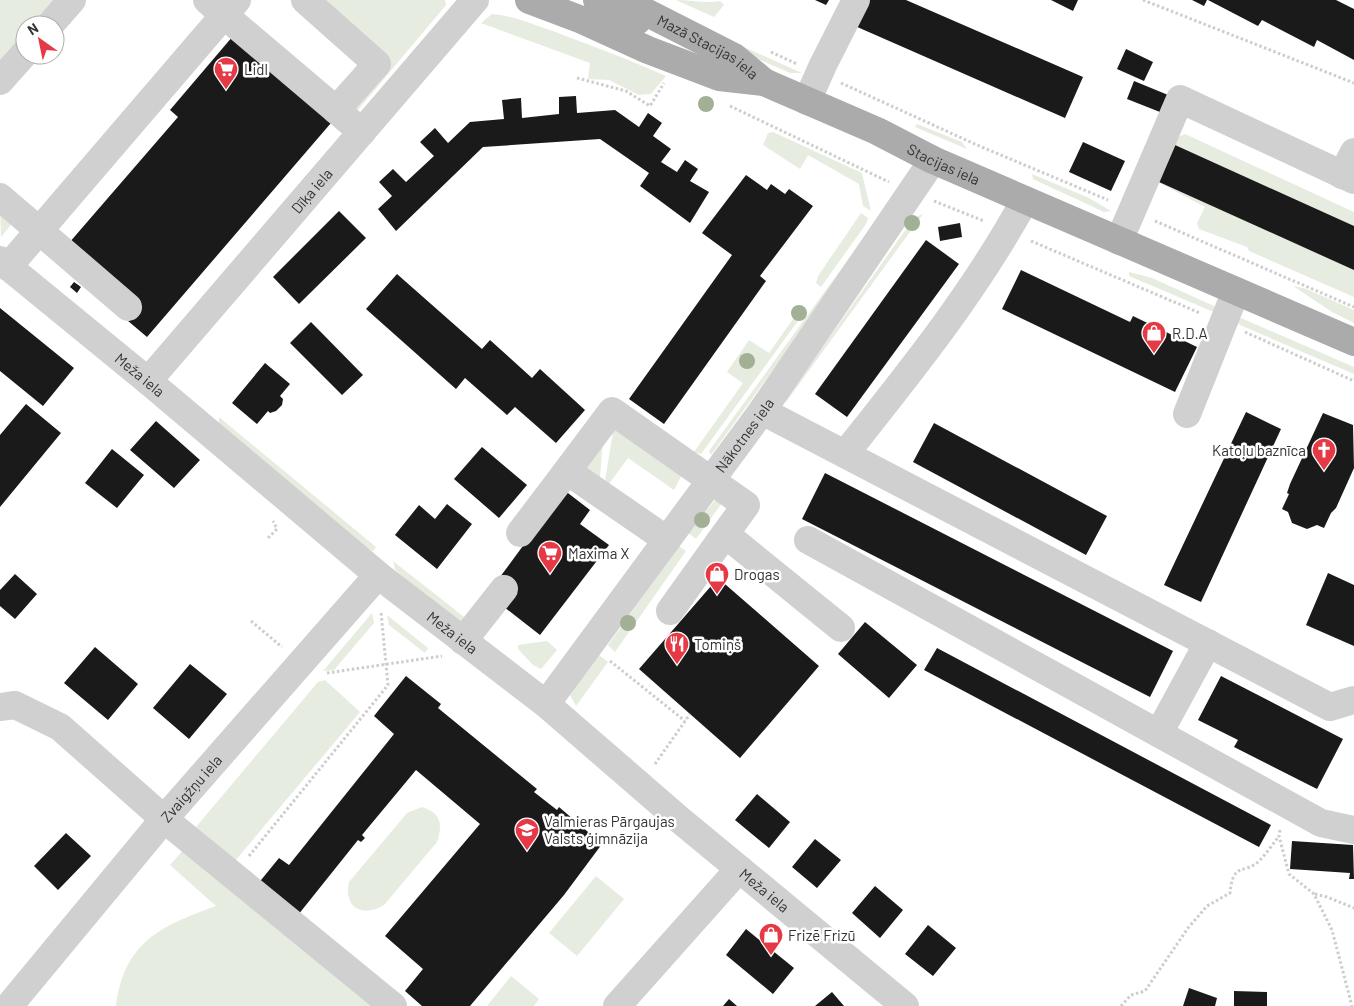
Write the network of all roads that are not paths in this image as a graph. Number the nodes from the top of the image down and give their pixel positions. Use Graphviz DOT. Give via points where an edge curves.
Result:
graph roads {
  1 [pos="72,0"];
  2 [pos="305,0"];
  3 [pos="475,0"];
  4 [pos="529,0"];
  5 [pos="597,0"];
  6 [pos="622,0"];
  7 [pos="856,0"];
  8 [pos="223,5"];
  9 [pos="59,15"];
  10 [pos="686,34"];
  11 [pos="15,64"];
  12 [pos="0,81"];
  13 [pos="764,82"];
  14 [pos="808,101"];
  15 [pos="336,110"];
  16 [pos="362,132"];
  17 [pos="933,160"];
  18 [pos="1350,169"];
  19 [pos="0,197"];
  20 [pos="1025,200"];
  21 [pos="39,230"];
  22 [pos="1119,241"];
  23 [pos="4,264"];
  24 [pos="1236,291"];
  25 [pos="128,307"];
  26 [pos="1354,342"];
  27 [pos="148,381"];
  28 [pos="762,411"];
  29 [pos="1187,414"];
  30 [pos="845,454"];
  31 [pos="567,471"];
  32 [pos="711,481"];
  33 [pos="520,533"];
  34 [pos="725,534"];
  35 [pos="667,540"];
  36 [pos="808,540"];
  37 [pos="378,575"];
  38 [pos="504,589"];
  39 [pos="670,611"];
  40 [pos="841,628"];
  41 [pos="1208,643"];
  42 [pos="455,648"];
  43 [pos="1354,700"];
  44 [pos="546,704"];
  45 [pos="0,707"];
  46 [pos="1159,733"];
  47 [pos="164,819"];
  48 [pos="1354,830"];
  49 [pos="739,868"];
  50 [pos="9,1006"];
  51 [pos="393,1006"];
  52 [pos="617,1006"];
  53 [pos="905,1006"];
  1 -- 9 [label="street"];
  2 -- 15 [label="street" via="377,64"];
  3 -- 16 [label="street, Dīķa iela"];
  4 -- 13 [label="main road, Stacijas iela" via="719,77"];
  5 -- 10 [label="main road" via="625,17"];
  6 -- 10 [label="main road, Mazā Stacijas iela"];
  7 -- 14 [label="street"];
  8 -- 15 [label="street"];
  8 -- 21 [label="street"];
  10 -- 13 [label="main road, Mazā Stacijas iela" via="734,57"];
  11 -- 12 [label="street"];
  13 -- 14 [label="main road, Stacijas iela"];
  14 -- 17 [label="main road, Stacijas iela" via="877,130"];
  15 -- 16 [label="street"];
  16 -- 27 [label="street, Dīķa iela"];
  17 -- 20 [label="main road, Stacijas iela"];
  17 -- 28 [label="street, Nākotnes iela"];
  18 -- 22 [label="street" via="1180,99"];
  19 -- 21 [label="street"];
  20 -- 22 [label="main road, Stacijas iela"];
  20 -- 30 [label="street" via="992,258 942,332"];
  21 -- 23 [label="street"];
  21 -- 25 [label="street"];
  22 -- 24 [label="main road, Stacijas iela"];
  23 -- 27 [label="street, Meža iela"];
  24 -- 26 [label="main road, Stacijas iela"];
  24 -- 29 [label="street"];
  27 -- 37 [label="street, Meža iela"];
  28 -- 30 [label="street"];
  28 -- 32 [label="street, Nākotnes iela"];
  30 -- 41 [label="street"];
  31 -- 32 [label="street" via="612,411"];
  31 -- 33 [label="street"];
  31 -- 35 [label="street"];
  32 -- 34 [label="street" via="746,505"];
  32 -- 35 [label="street, Nākotnes iela"];
  34 -- 39 [label="street"];
  34 -- 40 [label="street"];
  35 -- 44 [label="street, Nākotnes iela"];
  36 -- 46 [label="street"];
  37 -- 42 [label="street, Meža iela"];
  37 -- 47 [label="street, Zvaigžņu iela"];
  38 -- 42 [label="street"];
  41 -- 43 [label="street" via="1330,707"];
  41 -- 46 [label="street"];
  42 -- 44 [label="street, Meža iela"];
  44 -- 49 [label="street, Meža iela"];
  45 -- 47 [label="street" via="15,705 60,727"];
  46 -- 48 [label="street" via="1321,822"];
  47 -- 50 [label="street, Zvaigžņu iela"];
  47 -- 51 [label="street"];
  49 -- 52 [label="street"];
  49 -- 53 [label="street, Meža iela"];
}
